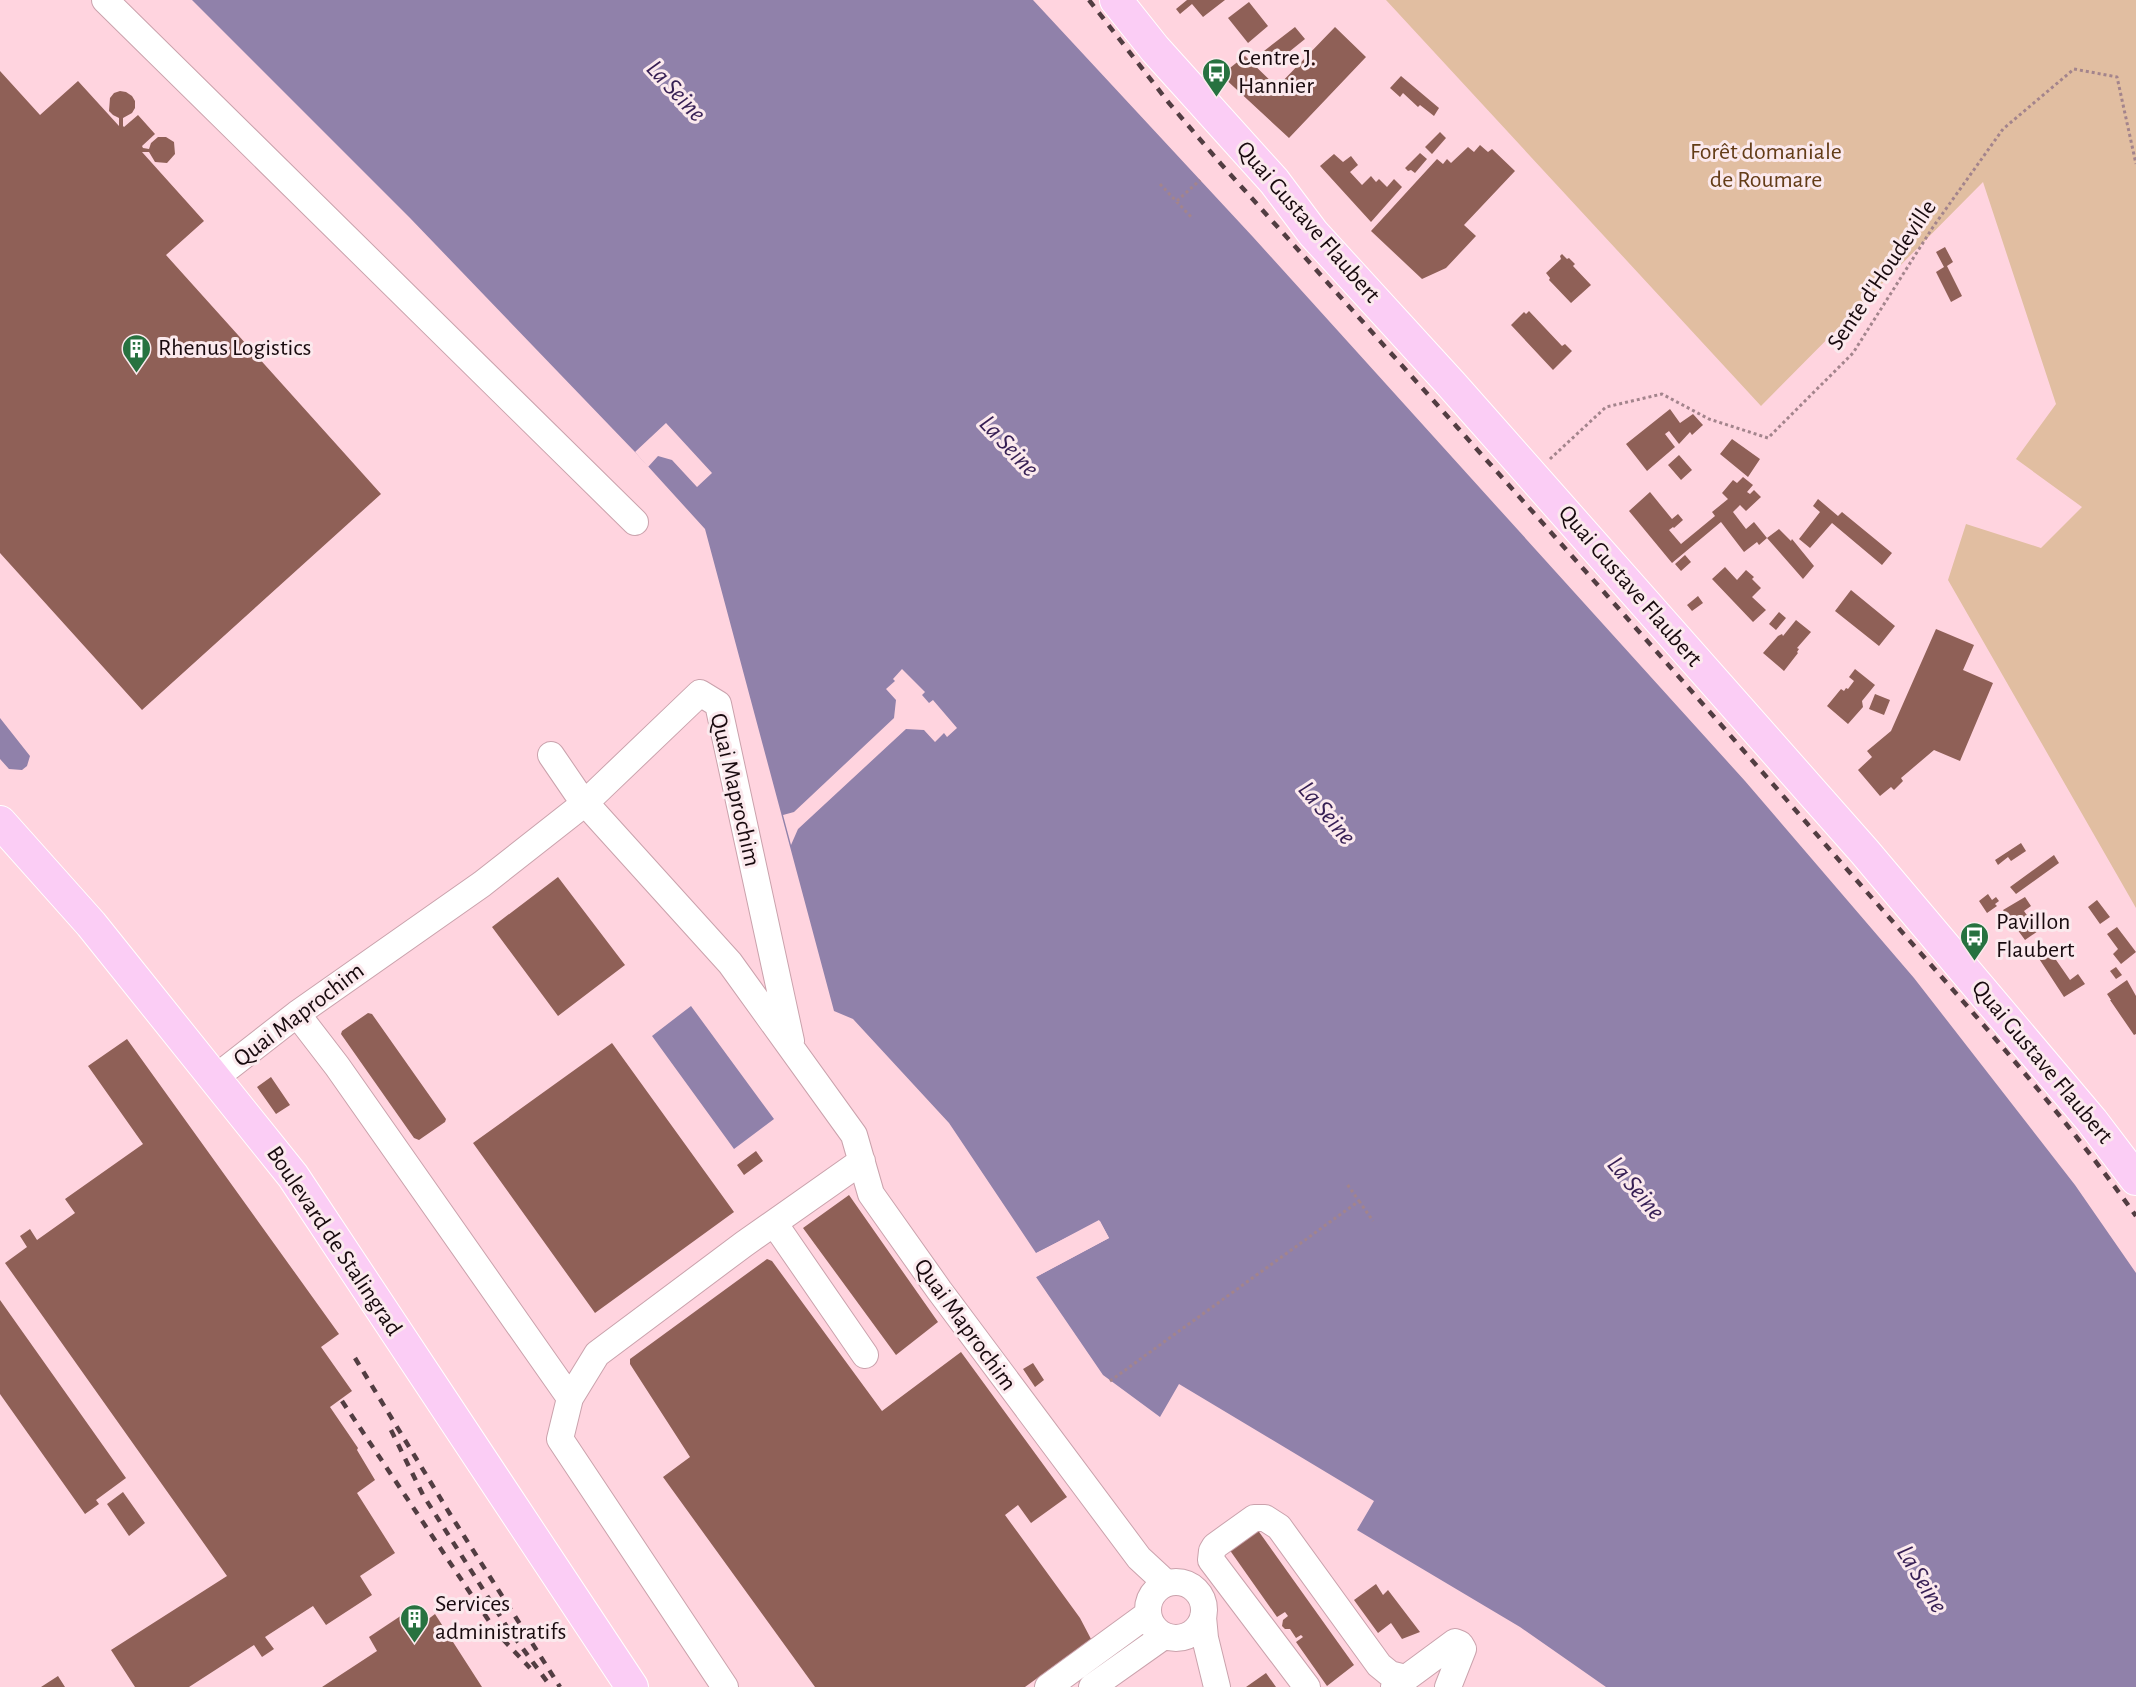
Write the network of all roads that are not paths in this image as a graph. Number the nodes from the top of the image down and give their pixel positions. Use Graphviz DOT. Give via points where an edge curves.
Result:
graph roads {
  1 [pos="105,0"];
  2 [pos="1116,0"];
  3 [pos="636,522"];
  4 [pos="551,755"];
  5 [pos="585,803"];
  6 [pos="0,822"];
  7 [pos="297,1014"];
  8 [pos="793,1050"];
  9 [pos="215,1078"];
  10 [pos="862,1161"];
  11 [pos="2136,1179"];
  12 [pos="774,1223"];
  13 [pos="865,1355"];
  14 [pos="570,1398"];
  15 [pos="1215,1546"];
  16 [pos="1172,1582"];
  17 [pos="1148,1614"];
  18 [pos="1203,1617"];
  19 [pos="1164,1636"];
  20 [pos="1400,1683"];
  21 [pos="632,1687"];
  22 [pos="725,1687"];
  23 [pos="1048,1687"];
  24 [pos="1092,1687"];
  25 [pos="1217,1687"];
  26 [pos="1307,1687"];
  27 [pos="1448,1687"];
  1 -- 3 [label="lane"];
  2 -- 11 [label="main road, Quai Gustave Flaubert" via="1274,181 1313,233 1864,851 2086,1113"];
  4 -- 5 [label="lane, Quai Maprochim"];
  5 -- 7 [label="lane, Quai Maprochim" via="482,884"];
  5 -- 8 [label="lane, Quai Maprochim" via="730,963"];
  5 -- 8 [label="lane, Quai Maprochim" via="700,693 718,704"];
  6 -- 9 [label="main road, Boulevard de Stalingrad" via="91,924"];
  7 -- 9 [label="lane, Quai Maprochim"];
  7 -- 14 [label="lane"];
  8 -- 10 [label="lane, Quai Maprochim" via="854,1135"];
  9 -- 21 [label="main road, Boulevard de Stalingrad" via="293,1176"];
  10 -- 12 [label="lane"];
  10 -- 16 [label="lane, Quai Maprochim" via="871,1194 939,1290 1139,1558"];
  12 -- 13 [label="lane"];
  12 -- 14 [label="lane" via="597,1354"];
  14 -- 22 [label="lane" via="560,1439"];
  15 -- 16 [label="lane" via="1186,1566"];
  15 -- 20 [label="lane" via="1254,1518 1265,1518 1279,1527 1379,1665"];
  15 -- 26 [label="lane" via="1211,1560"];
  16 -- 17 [label="lane" via="1151,1595"];
  16 -- 18 [label="lane" via="1193,1587 1200,1594"];
  17 -- 19 [label="lane" via="1150,1623"];
  17 -- 23 [label="lane"];
  18 -- 19 [label="lane" via="1190,1635"];
  18 -- 25 [label="lane"];
  19 -- 24 [label="lane"];
  20 -- 27 [label="lane" via="1455,1642 1463,1649"];
}
